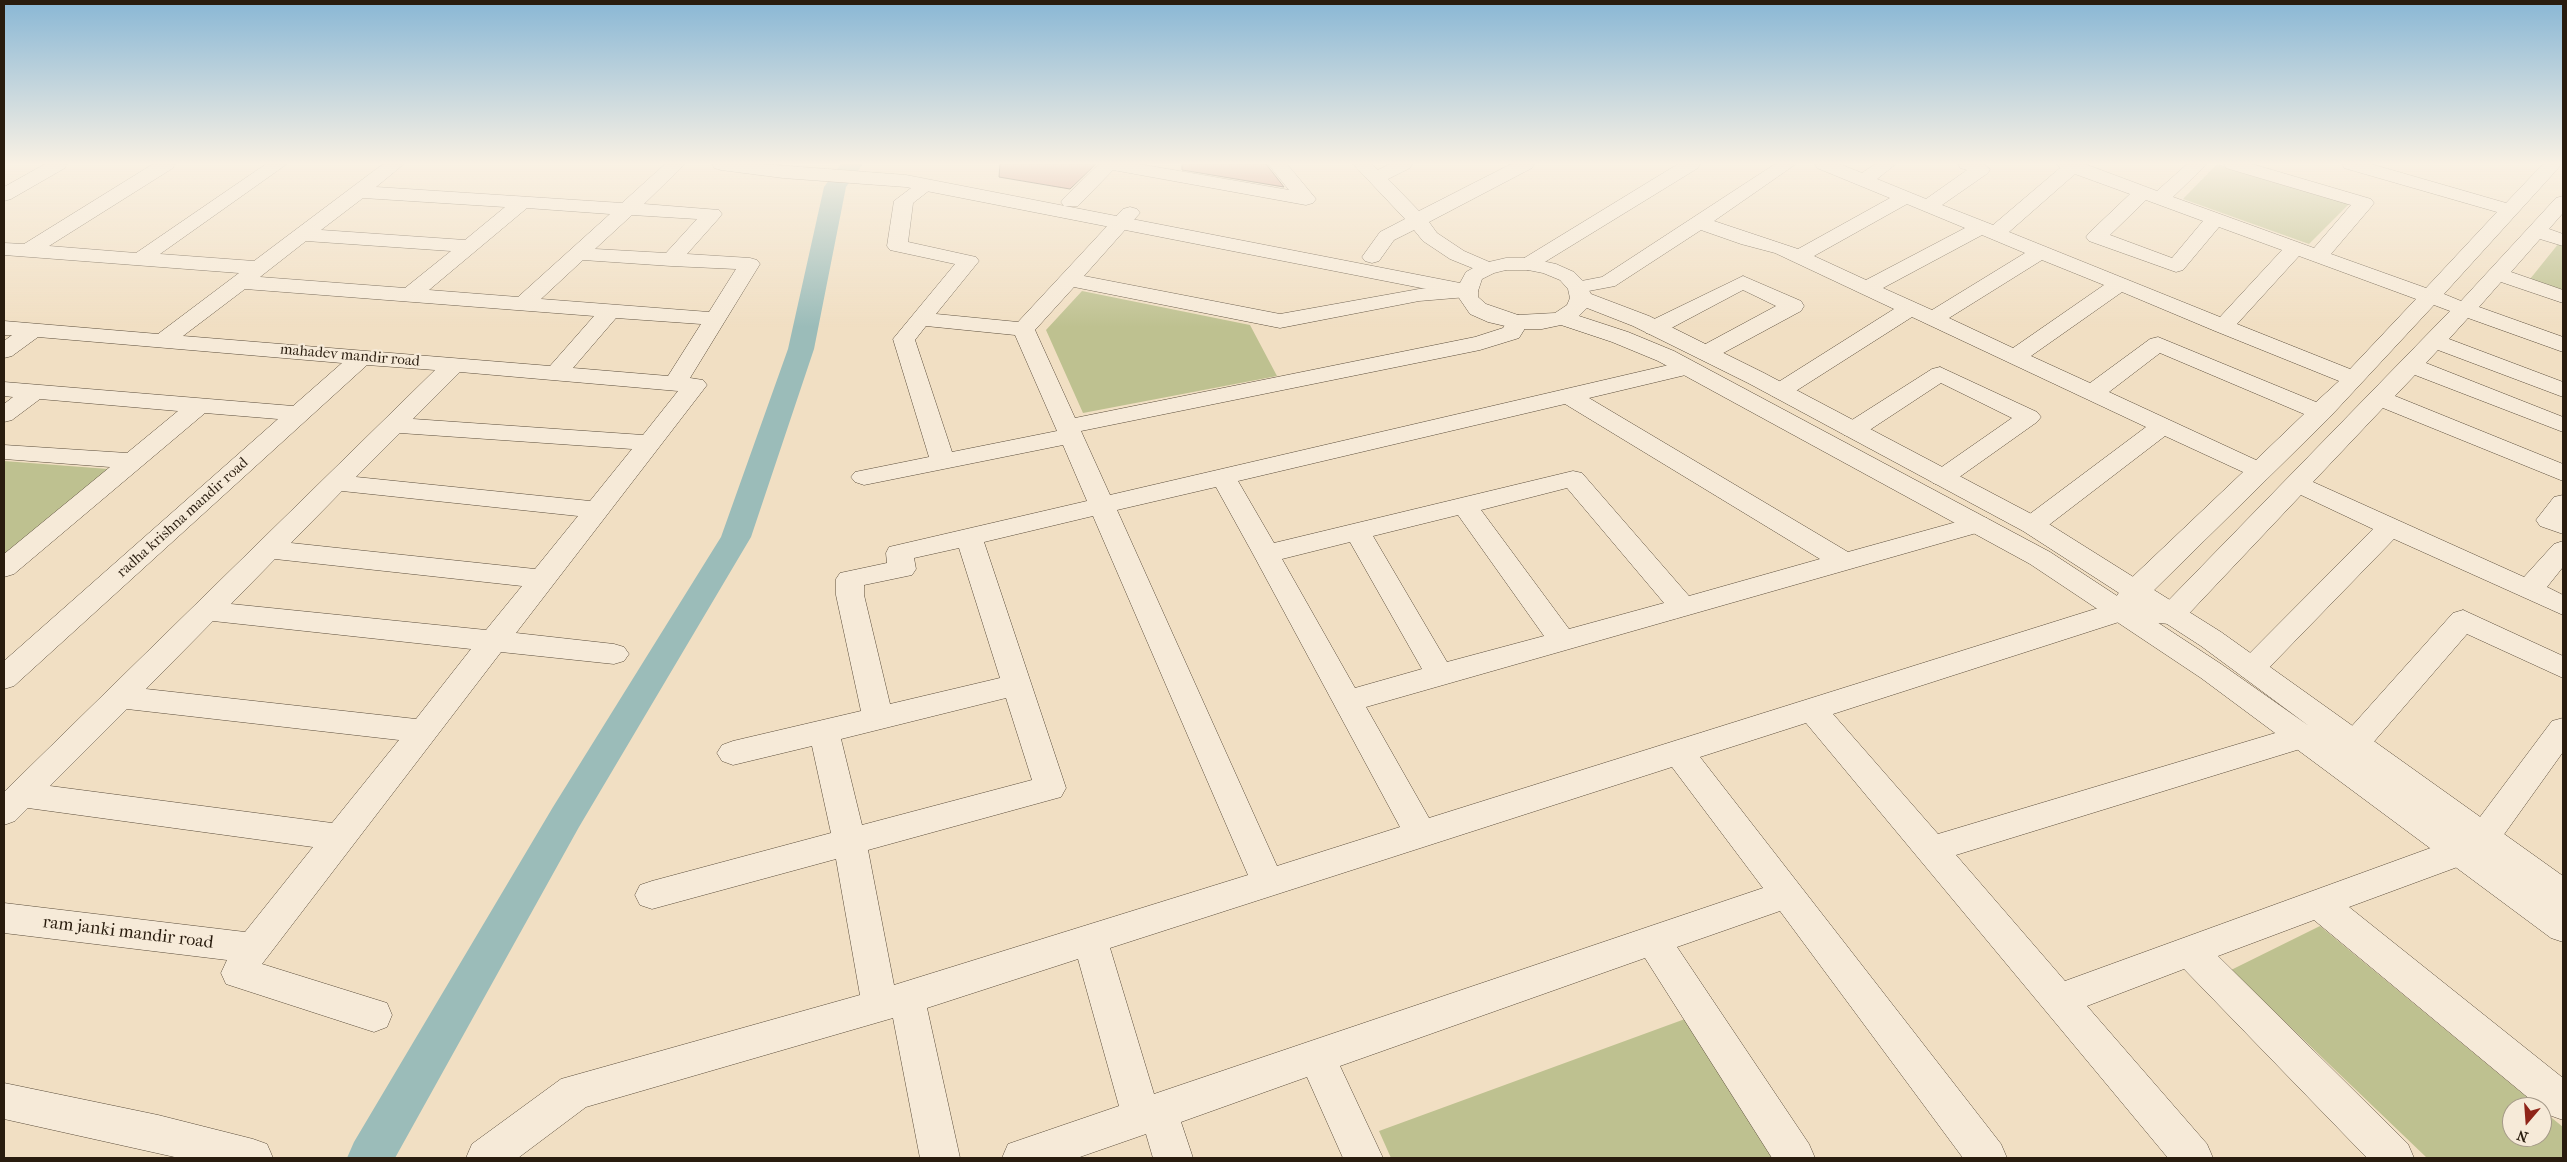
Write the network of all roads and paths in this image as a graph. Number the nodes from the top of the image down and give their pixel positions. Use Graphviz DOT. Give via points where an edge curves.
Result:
graph roads {
  1 [pos="80,218"];
  2 [pos="199,218"];
  3 [pos="324,218"];
  4 [pos="503,218"];
  5 [pos="617,218"];
  6 [pos="708,218"];
  7 [pos="901,218"];
  8 [pos="1126,218"];
  9 [pos="1127,218"];
  10 [pos="1127,218"];
  11 [pos="1415,218"];
  12 [pos="1423,218"];
  13 [pos="1602,218"];
  14 [pos="1705,218"];
  15 [pos="1868,218"];
  16 [pos="1957,218"];
  17 [pos="2004,218"];
  18 [pos="2122,218"];
  19 [pos="2216,218"];
  20 [pos="2351,218"];
  21 [pos="2502,218"];
  22 [pos="2548,218"];
  23 [pos="1418,221"];
  24 [pos="1699,222"];
  25 [pos="1988,231"];
  26 [pos="2536,232"];
  27 [pos="302,235"];
  28 [pos="2563,240"];
  29 [pos="470,246"];
  30 [pos="2296,247"];
  31 [pos="4,249"];
  32 [pos="28,251"];
  33 [pos="2041,252"];
  34 [pos="577,254"];
  35 [pos="2319,256"];
  36 [pos="1372,257"];
  37 [pos="1798,257"];
  38 [pos="140,259"];
  39 [pos="671,260"];
  40 [pos="1528,264"];
  41 [pos="259,268"];
  42 [pos="2497,274"];
  43 [pos="1475,278"];
  44 [pos="1070,280"];
  45 [pos="241,282"];
  46 [pos="2120,284"];
  47 [pos="1866,288"];
  48 [pos="1580,292"];
  49 [pos="410,295"];
  50 [pos="2429,296"];
  51 [pos="2563,297"];
  52 [pos="523,304"];
  53 [pos="1910,309"];
  54 [pos="610,310"];
  55 [pos="2466,310"];
  56 [pos="1562,318"];
  57 [pos="715,319"];
  58 [pos="919,319"];
  59 [pos="1934,320"];
  60 [pos="1518,322"];
  61 [pos="2223,326"];
  62 [pos="4,328"];
  63 [pos="1654,328"];
  64 [pos="1024,329"];
  65 [pos="34,330"];
  66 [pos="163,341"];
  67 [pos="2435,342"];
  68 [pos="2563,345"];
  69 [pos="4,350"];
  70 [pos="2014,357"];
  71 [pos="362,358"];
  72 [pos="1696,361"];
  73 [pos="454,365"];
  74 [pos="2411,366"];
  75 [pos="556,374"];
  76 [pos="2354,379"];
  77 [pos="685,384"];
  78 [pos="4,390"];
  79 [pos="2563,390"];
  80 [pos="34,392"];
  81 [pos="1780,392"];
  82 [pos="2092,393"];
  83 [pos="1569,396"];
  84 [pos="2380,398"];
  85 [pos="200,406"];
  86 [pos="2321,413"];
  87 [pos="299,414"];
  88 [pos="4,415"];
  89 [pos="394,425"];
  90 [pos="2563,425"];
  91 [pos="2163,426"];
  92 [pos="1853,430"];
  93 [pos="1069,431"];
  94 [pos="650,443"];
  95 [pos="4,452"];
  96 [pos="133,461"];
  97 [pos="943,462"];
  98 [pos="2260,471"];
  99 [pos="2563,473"];
  100 [pos="864,477"];
  101 [pos="1224,478"];
  102 [pos="1942,478"];
  103 [pos="336,482"];
  104 [pos="2297,484"];
  105 [pos="2563,503"];
  106 [pos="1102,506"];
  107 [pos="1465,506"];
  108 [pos="597,510"];
  109 [pos="1978,524"];
  110 [pos="2032,525"];
  111 [pos="2563,526"];
  112 [pos="2391,527"];
  113 [pos="1357,532"];
  114 [pos="969,536"];
  115 [pos="268,549"];
  116 [pos="2563,550"];
  117 [pos="1266,554"];
  118 [pos="1845,562"];
  119 [pos="4,568"];
  120 [pos="543,579"];
  121 [pos="2529,590"];
  122 [pos="2128,601"];
  123 [pos="2563,606"];
  124 [pos="1683,607"];
  125 [pos="207,611"];
  126 [pos="2172,614"];
  127 [pos="1563,640"];
  128 [pos="494,642"];
  129 [pos="614,654"];
  130 [pos="2563,668"];
  131 [pos="2251,669"];
  132 [pos="1440,675"];
  133 [pos="4,678"];
  134 [pos="1017,685"];
  135 [pos="120,697"];
  136 [pos="1348,701"];
  137 [pos="1811,710"];
  138 [pos="878,718"];
  139 [pos="2563,729"];
  140 [pos="424,731"];
  141 [pos="824,731"];
  142 [pos="2302,737"];
  143 [pos="2354,744"];
  144 [pos="1678,752"];
  145 [pos="733,753"];
  146 [pos="13,803"];
  147 [pos="1421,834"];
  148 [pos="340,836"];
  149 [pos="850,842"];
  150 [pos="2471,845"];
  151 [pos="1930,850"];
  152 [pos="1268,883"];
  153 [pos="1787,894"];
  154 [pos="652,895"];
  155 [pos="2563,896"];
  156 [pos="2318,903"];
  157 [pos="4,918"];
  158 [pos="2563,928"];
  159 [pos="1090,939"];
  160 [pos="1653,941"];
  161 [pos="253,948"];
  162 [pos="2189,951"];
  163 [pos="2058,1000"];
  164 [pos="894,1001"];
  165 [pos="374,1015"];
  166 [pos="1317,1057"];
  167 [pos="4,1101"];
  168 [pos="2563,1102"];
  169 [pos="1150,1114"];
  170 [pos="253,1158"];
  171 [pos="486,1158"];
  172 [pos="940,1158"];
  173 [pos="1022,1158"];
  174 [pos="1173,1158"];
  175 [pos="1363,1158"];
  176 [pos="1795,1158"];
  177 [pos="1987,1158"];
  178 [pos="2193,1158"];
  179 [pos="2394,1158"];
  1 -- 32 [label="street"];
  2 -- 38 [label="street"];
  3 -- 27 [label="street"];
  4 -- 29 [label="street"];
  5 -- 34 [label="street"];
  6 -- 39 [label="street"];
  7 -- 58 [label="street" via="897,246 969,261"];
  8 -- 44 [label="street"];
  9 -- 36 [label="street"];
  10 -- 43 [label="street"];
  11 -- 23 [label="street"];
  12 -- 23 [label="street"];
  13 -- 40 [label="street"];
  14 -- 24 [label="street"];
  15 -- 37 [label="street"];
  16 -- 25 [label="street"];
  17 -- 25 [label="street"];
  18 -- 19 [label="street" via="2096,238 2176,266"];
  19 -- 30 [label="street"];
  20 -- 35 [label="street"];
  21 -- 50 [label="street"];
  22 -- 26 [label="street"];
  23 -- 36 [label="street" via="1387,236"];
  23 -- 43 [label="street" via="1430,238 1457,255"];
  24 -- 37 [label="street"];
  24 -- 48 [label="street" via="1608,282"];
  25 -- 33 [label="street"];
  25 -- 47 [label="street"];
  26 -- 28 [label="street"];
  26 -- 42 [label="street"];
  27 -- 29 [label="street"];
  27 -- 41 [label="street"];
  29 -- 49 [label="street"];
  30 -- 35 [label="street"];
  30 -- 61 [label="street"];
  31 -- 32 [label="street"];
  32 -- 38 [label="street"];
  33 -- 46 [label="street"];
  33 -- 59 [label="street"];
  34 -- 39 [label="street"];
  34 -- 52 [label="street"];
  35 -- 50 [label="street"];
  36 -- 43 [label="street"];
  37 -- 47 [label="street"];
  38 -- 41 [label="street"];
  39 -- 57 [label="street" via="750,264"];
  40 -- 43 [label="street" via="1506,264"];
  40 -- 48 [label="street" via="1549,268 1566,276"];
  41 -- 45 [label="street"];
  42 -- 51 [label="street"];
  42 -- 55 [label="street"];
  43 -- 44 [label="street" via="1419,295 1280,321"];
  43 -- 60 [label="street" via="1468,298 1478,309"];
  44 -- 64 [label="street"];
  45 -- 49 [label="street"];
  45 -- 66 [label="street"];
  46 -- 61 [label="street"];
  46 -- 70 [label="street"];
  47 -- 53 [label="street"];
  48 -- 56 [label="street" via="1576,309"];
  48 -- 63 [label="street"];
  49 -- 52 [label="street"];
  50 -- 55 [label="street"];
  50 -- 76 [label="street"];
  52 -- 54 [label="street"];
  53 -- 59 [label="street"];
  53 -- 81 [label="street"];
  54 -- 57 [label="street"];
  54 -- 75 [label="street"];
  55 -- 67 [label="street"];
  55 -- 68 [label="street"];
  56 -- 60 [label="street"];
  56 -- 72 [label="street"];
  57 -- 77 [label="street"];
  58 -- 64 [label="street"];
  58 -- 97 [label="street" via="904,339"];
  59 -- 70 [label="street"];
  60 -- 93 [label="street" via="1511,333 1480,343"];
  61 -- 76 [label="street"];
  62 -- 65 [label="street, mahadev mandir road"];
  63 -- 72 [label="street"];
  63 -- 72 [label="street" via="1743,282 1793,306"];
  64 -- 93 [label="street"];
  65 -- 66 [label="street, mahadev mandir road"];
  65 -- 69 [label="street"];
  66 -- 71 [label="street, mahadev mandir road"];
  67 -- 74 [label="street"];
  67 -- 79 [label="street"];
  70 -- 82 [label="street"];
  71 -- 73 [label="street, mahadev mandir road"];
  71 -- 87 [label="street, radha krishna mandir road"];
  72 -- 81 [label="street"];
  72 -- 83 [label="street"];
  72 -- 109 [label="street"];
  73 -- 75 [label="street, mahadev mandir road"];
  73 -- 89 [label="street"];
  74 -- 84 [label="street"];
  74 -- 90 [label="street"];
  75 -- 77 [label="street, mahadev mandir road"];
  76 -- 86 [label="street"];
  77 -- 94 [label="street"];
  78 -- 80 [label="street"];
  80 -- 85 [label="street"];
  80 -- 88 [label="street"];
  81 -- 92 [label="street"];
  82 -- 86 [label="street" via="2158,344"];
  82 -- 91 [label="street"];
  83 -- 101 [label="street"];
  83 -- 118 [label="street"];
  84 -- 99 [label="street"];
  84 -- 104 [label="street"];
  85 -- 87 [label="street"];
  85 -- 96 [label="street"];
  86 -- 98 [label="street"];
  87 -- 133 [label="street, radha krishna mandir road"];
  89 -- 94 [label="street"];
  89 -- 103 [label="street"];
  91 -- 98 [label="street"];
  91 -- 110 [label="street"];
  92 -- 102 [label="street"];
  92 -- 102 [label="street" via="1940,374 2029,417"];
  93 -- 97 [label="street"];
  93 -- 106 [label="street"];
  94 -- 108 [label="street"];
  95 -- 96 [label="street"];
  96 -- 119 [label="street"];
  97 -- 100 [label="street"];
  98 -- 122 [label="street"];
  101 -- 106 [label="street"];
  101 -- 117 [label="street"];
  102 -- 110 [label="street"];
  103 -- 108 [label="street"];
  103 -- 115 [label="street"];
  104 -- 112 [label="street"];
  104 -- 126 [label="street"];
  105 -- 111 [label="street" via="2549,520"];
  106 -- 114 [label="street"];
  106 -- 152 [label="street"];
  107 -- 113 [label="street"];
  107 -- 124 [label="street" via="1573,479"];
  107 -- 127 [label="street"];
  108 -- 120 [label="street"];
  109 -- 118 [label="street"];
  109 -- 122 [label="street"];
  110 -- 122 [label="street"];
  112 -- 121 [label="street"];
  112 -- 131 [label="street"];
  113 -- 117 [label="street"];
  113 -- 132 [label="street"];
  114 -- 134 [label="street"];
  114 -- 138 [label="street" via="899,553 902,569 850,579 850,595"];
  115 -- 120 [label="street"];
  115 -- 125 [label="street"];
  116 -- 121 [label="street"];
  117 -- 136 [label="street"];
  118 -- 124 [label="street"];
  120 -- 128 [label="street"];
  121 -- 123 [label="street"];
  122 -- 126 [label="street"];
  122 -- 137 [label="street"];
  122 -- 142 [label="street" via="2211,671"];
  124 -- 127 [label="street"];
  125 -- 128 [label="street"];
  125 -- 135 [label="street"];
  126 -- 131 [label="street"];
  127 -- 132 [label="street"];
  128 -- 129 [label="street"];
  128 -- 140 [label="street"];
  130 -- 143 [label="street" via="2463,620"];
  131 -- 143 [label="street"];
  132 -- 136 [label="street"];
  134 -- 138 [label="street"];
  134 -- 149 [label="street" via="1050,788"];
  135 -- 140 [label="street"];
  135 -- 146 [label="street"];
  136 -- 147 [label="street"];
  137 -- 144 [label="street"];
  137 -- 151 [label="street"];
  138 -- 141 [label="street"];
  139 -- 150 [label="street"];
  140 -- 148 [label="street"];
  141 -- 145 [label="street"];
  141 -- 149 [label="street"];
  142 -- 150 [label="street"];
  142 -- 151 [label="street"];
  143 -- 150 [label="street"];
  144 -- 147 [label="street"];
  144 -- 153 [label="street"];
  146 -- 148 [label="street"];
  147 -- 152 [label="street"];
  148 -- 161 [label="street"];
  149 -- 154 [label="street"];
  149 -- 164 [label="street"];
  150 -- 155 [label="street"];
  150 -- 156 [label="street"];
  150 -- 158 [label="street"];
  151 -- 163 [label="street"];
  152 -- 159 [label="street"];
  153 -- 160 [label="street"];
  153 -- 177 [label="street"];
  156 -- 162 [label="street"];
  156 -- 168 [label="street"];
  157 -- 161 [label="street, ram janki mandir road"];
  159 -- 164 [label="street"];
  159 -- 169 [label="street"];
  160 -- 166 [label="street"];
  160 -- 176 [label="street"];
  161 -- 165 [label="street" via="239,973"];
  162 -- 163 [label="street"];
  162 -- 179 [label="street"];
  163 -- 178 [label="street"];
  164 -- 171 [label="street" via="575,1092"];
  164 -- 172 [label="street"];
  166 -- 169 [label="street"];
  166 -- 175 [label="street"];
  167 -- 170 [label="street"];
  169 -- 173 [label="street"];
  169 -- 174 [label="street"];
}
